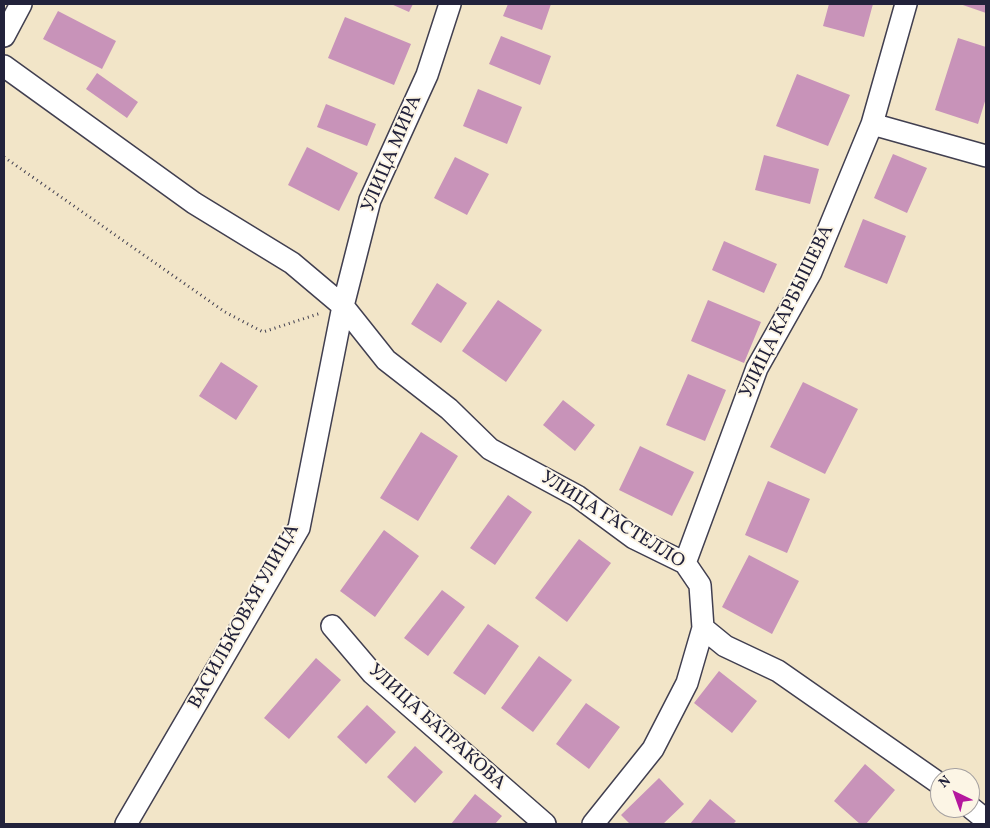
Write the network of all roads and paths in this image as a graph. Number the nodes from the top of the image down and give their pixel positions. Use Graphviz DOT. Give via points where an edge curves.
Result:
graph roads {
  1 [pos="21,4"];
  2 [pos="450,4"];
  3 [pos="906,4"];
  4 [pos="4,36"];
  5 [pos="4,66"];
  6 [pos="872,124"];
  7 [pos="986,156"];
  8 [pos="4,157"];
  9 [pos="343,306"];
  10 [pos="685,563"];
  11 [pos="332,626"];
  12 [pos="703,628"];
  13 [pos="930,777"];
  14 [pos="126,824"];
  15 [pos="545,824"];
  16 [pos="593,824"];
  1 -- 4 [label="street"];
  2 -- 9 [label="street, УЛИЦА МИРА" via="426,75 370,200"];
  3 -- 6 [label="street, УЛИЦА КАРБЫШЕВА"];
  5 -- 9 [label="street, УЛИЦА ГАСТЕЛЛО" via="194,203 292,263"];
  6 -- 7 [label="street"];
  6 -- 10 [label="street, УЛИЦА КАРБЫШЕВА" via="811,272 757,368"];
  8 -- 9 [label="path" via="225,312 263,332"];
  9 -- 10 [label="street, УЛИЦА ГАСТЕЛЛО" via="386,360 449,409 490,449 577,496 634,538"];
  9 -- 14 [label="street, ВАСИЛЬКОВАЯ УЛИЦА" via="299,528"];
  10 -- 12 [label="street, УЛИЦА ГАСТЕЛЛО" via="700,585"];
  11 -- 15 [label="street, УЛИЦА БАТРАКОВА" via="372,673"];
  12 -- 13 [label="street" via="725,646 778,671"];
  12 -- 16 [label="street" via="687,683 653,749"];
}
